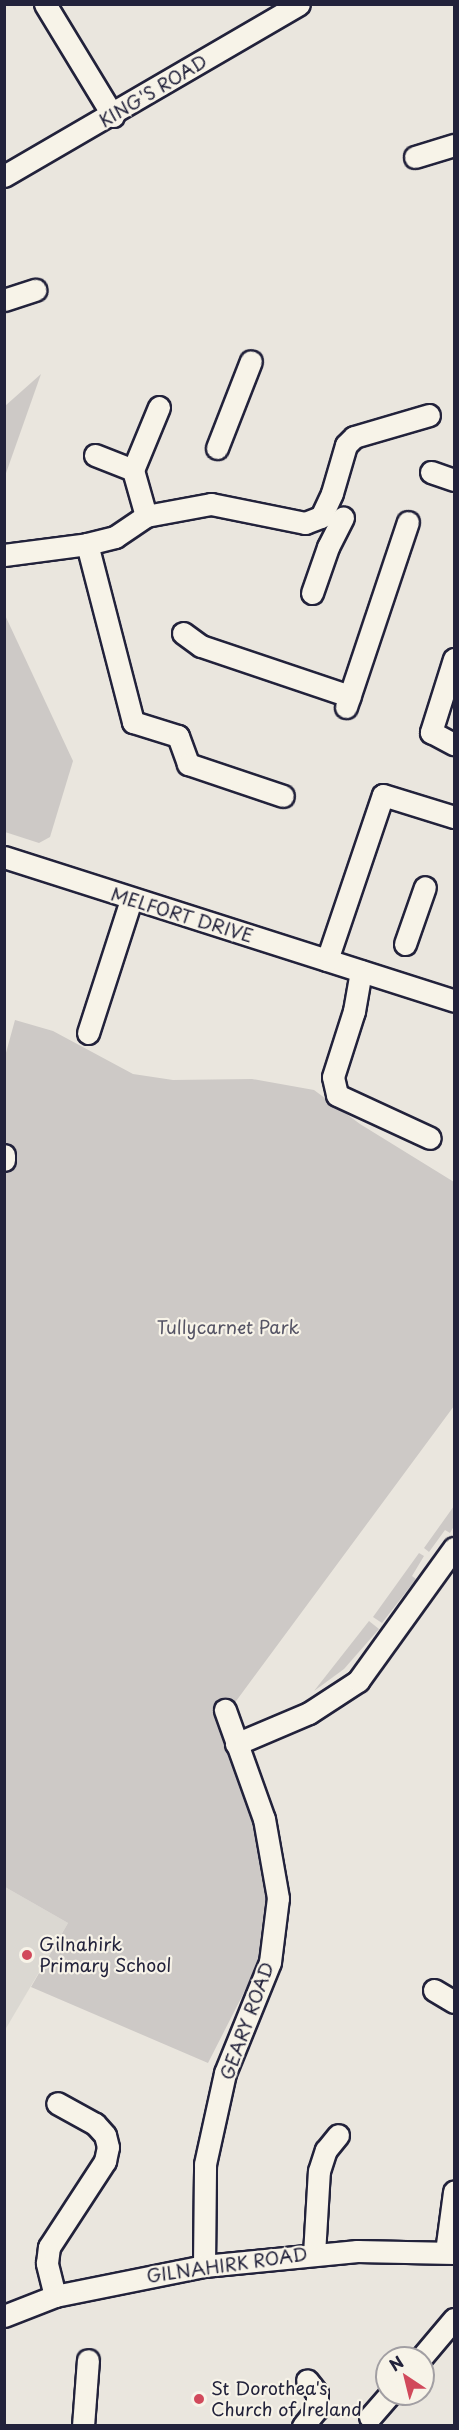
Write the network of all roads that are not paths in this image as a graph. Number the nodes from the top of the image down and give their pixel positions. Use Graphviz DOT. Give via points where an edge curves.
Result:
graph roads {
  1 [pos="45,4"];
  2 [pos="299,4"];
  3 [pos="113,116"];
  4 [pos="454,146"];
  5 [pos="415,156"];
  6 [pos="4,176"];
  7 [pos="35,290"];
  8 [pos="4,300"];
  9 [pos="251,361"];
  10 [pos="159,407"];
  11 [pos="429,415"];
  12 [pos="217,448"];
  13 [pos="95,455"];
  14 [pos="134,470"];
  15 [pos="431,472"];
  16 [pos="454,480"];
  17 [pos="146,516"];
  18 [pos="343,518"];
  19 [pos="408,522"];
  20 [pos="305,523"];
  21 [pos="87,544"];
  22 [pos="328,547"];
  23 [pos="4,555"];
  24 [pos="312,593"];
  25 [pos="183,633"];
  26 [pos="454,665"];
  27 [pos="454,744"];
  28 [pos="283,796"];
  29 [pos="454,816"];
  30 [pos="4,857"];
  31 [pos="424,887"];
  32 [pos="131,900"];
  33 [pos="405,944"];
  34 [pos="327,960"];
  35 [pos="361,971"];
  36 [pos="454,1001"];
  37 [pos="88,1034"];
  38 [pos="430,1138"];
  39 [pos="4,1155"];
  40 [pos="4,1160"];
  41 [pos="454,1548"];
  42 [pos="225,1710"];
  43 [pos="236,1744"];
  44 [pos="434,1990"];
  45 [pos="454,2002"];
  46 [pos="57,2103"];
  47 [pos="338,2135"];
  48 [pos="454,2192"];
  49 [pos="450,2253"];
  50 [pos="314,2254"];
  51 [pos="204,2266"];
  52 [pos="55,2296"];
  53 [pos="4,2316"];
  54 [pos="454,2319"];
  55 [pos="431,2346"];
  56 [pos="88,2360"];
  57 [pos="307,2380"];
  58 [pos="380,2406"];
  59 [pos="370,2417"];
  60 [pos="83,2426"];
  61 [pos="303,2426"];
  1 -- 3 [label="street"];
  2 -- 3 [label="street, KING'S ROAD"];
  3 -- 6 [label="street, KING'S ROAD"];
  4 -- 5 [label="street"];
  7 -- 8 [label="street"];
  9 -- 12 [label="street"];
  10 -- 14 [label="street"];
  11 -- 20 [label="street" via="354,437 346,444 333,493 321,517"];
  13 -- 14 [label="street"];
  14 -- 17 [label="street"];
  15 -- 16 [label="street"];
  17 -- 20 [label="street" via="211,504"];
  17 -- 21 [label="street" via="115,537"];
  18 -- 22 [label="street"];
  19 -- 25 [label="street" via="348,702 201,646"];
  20 -- 22 [label="street" via="313,538"];
  21 -- 23 [label="street"];
  21 -- 28 [label="street" via="133,722 178,736 188,764"];
  22 -- 24 [label="street"];
  26 -- 27 [label="street" via="431,732"];
  29 -- 34 [label="street" via="383,795"];
  30 -- 32 [label="street, MELFORT DRIVE"];
  31 -- 33 [label="street"];
  32 -- 34 [label="street, MELFORT DRIVE"];
  32 -- 37 [label="street"];
  34 -- 35 [label="street, MELFORT DRIVE"];
  35 -- 36 [label="street, MELFORT DRIVE"];
  35 -- 38 [label="street" via="354,1011 333,1077 337,1095"];
  39 -- 40 [label="street"];
  41 -- 43 [label="street" via="358,1681 309,1713"];
  42 -- 43 [label="street, GEARY ROAD"];
  43 -- 51 [label="street, GEARY ROAD" via="264,1819 278,1898 270,1962 225,2073 205,2164"];
  44 -- 45 [label="street"];
  46 -- 52 [label="street" via="95,2124 105,2135 108,2147 105,2161 50,2247 47,2263"];
  47 -- 50 [label="street" via="326,2150 319,2171"];
  48 -- 49 [label="street"];
  49 -- 50 [label="street, GILNAHIRK ROAD"];
  50 -- 51 [label="street, GILNAHIRK ROAD"];
  51 -- 52 [label="street, GILNAHIRK ROAD"];
  52 -- 53 [label="street, GILNAHIRK ROAD"];
  54 -- 55 [label="street"];
  56 -- 60 [label="street"];
  57 -- 61 [label="street" via="317,2393 317,2409"];
  58 -- 59 [label="street"];
}
